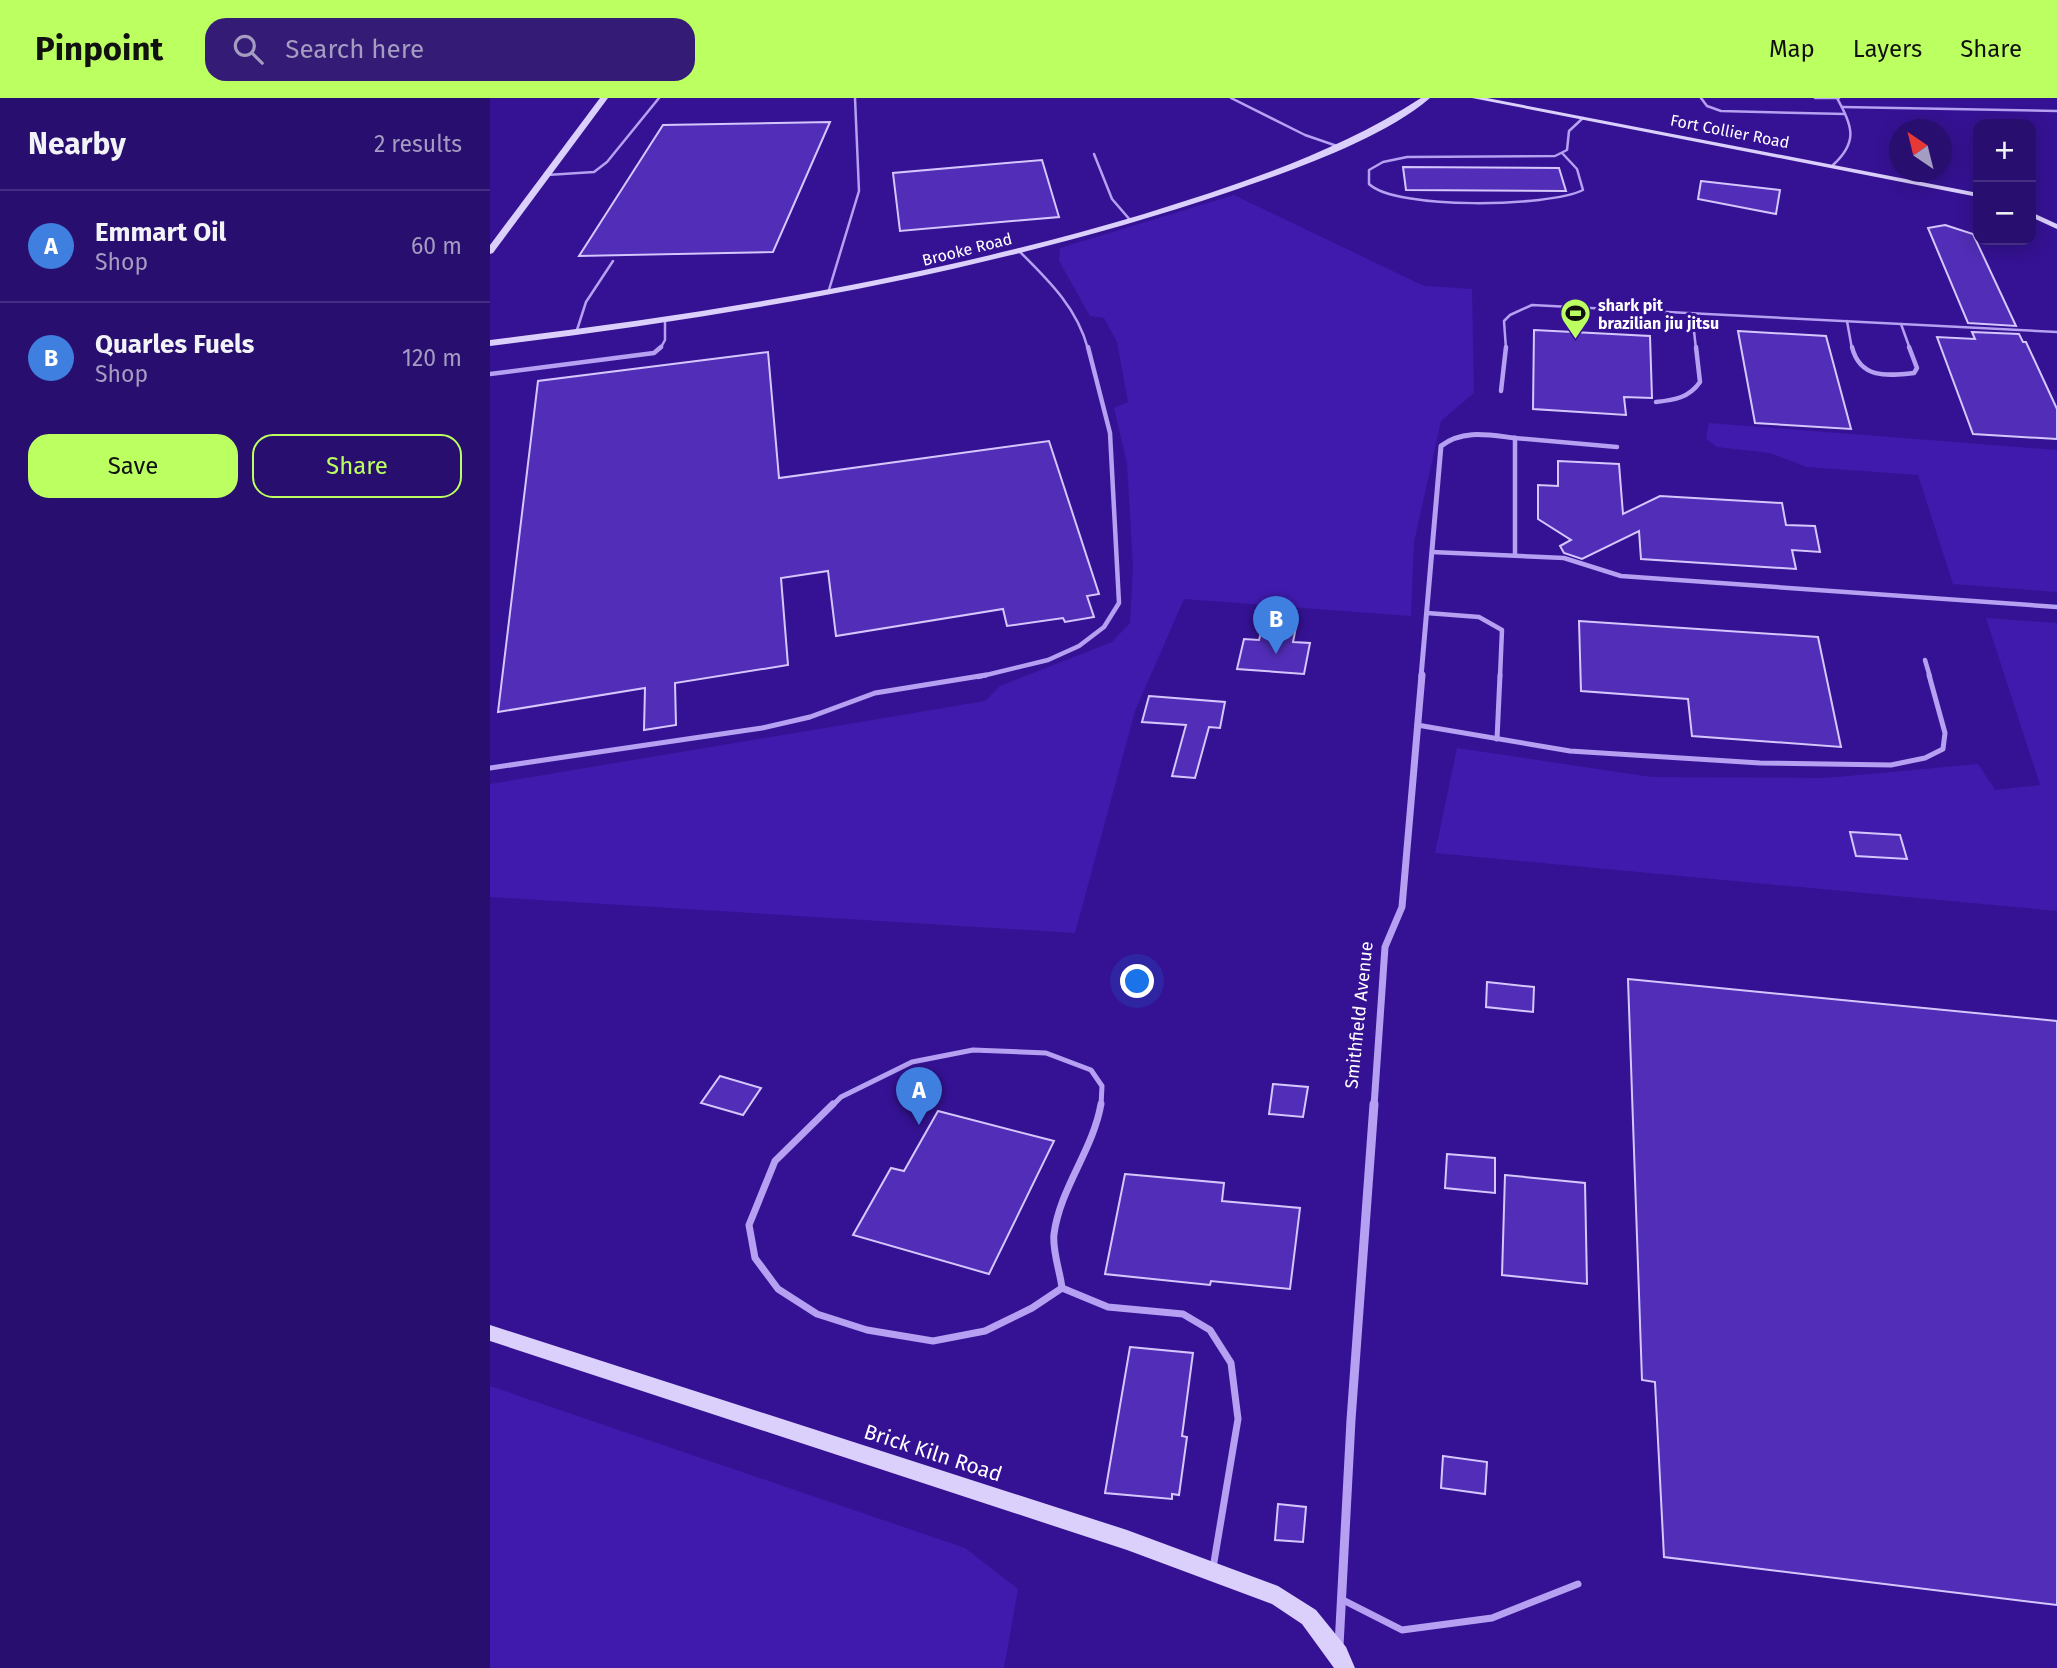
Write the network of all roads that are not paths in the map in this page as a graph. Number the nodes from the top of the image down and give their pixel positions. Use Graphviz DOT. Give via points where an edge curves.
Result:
graph roads {
  1 [pos="604,98"];
  2 [pos="659,98"];
  3 [pos="855,98"];
  4 [pos="1231,98"];
  5 [pos="1426,98"];
  6 [pos="1476,98"];
  7 [pos="1701,98"];
  8 [pos="1815,98"];
  9 [pos="1838,98"];
  10 [pos="1842,107"];
  11 [pos="2057,111"];
  12 [pos="1845,114"];
  13 [pos="1583,118"];
  14 [pos="1338,146"];
  15 [pos="1094,154"];
  16 [pos="1563,154"];
  17 [pos="1833,165"];
  18 [pos="547,175"];
  19 [pos="1973,194"];
  20 [pos="2036,216"];
  21 [pos="1131,221"];
  22 [pos="2057,227"];
  23 [pos="1018,250"];
  24 [pos="490,251"];
  25 [pos="613,261"];
  26 [pos="828,293"];
  27 [pos="1692,313"];
  28 [pos="665,321"];
  29 [pos="1847,321"];
  30 [pos="1900,324"];
  31 [pos="2057,332"];
  32 [pos="576,333"];
  33 [pos="490,343"];
  34 [pos="490,374"];
  35 [pos="1502,391"];
  36 [pos="1656,402"];
  37 [pos="1515,438"];
  38 [pos="1617,447"];
  39 [pos="1432,552"];
  40 [pos="1515,555"];
  41 [pos="2057,607"];
  42 [pos="1427,613"];
  43 [pos="1925,660"];
  44 [pos="1417,725"];
  45 [pos="1497,739"];
  46 [pos="490,768"];
  47 [pos="1062,1287"];
  48 [pos="490,1333"];
  49 [pos="1213,1572"];
  50 [pos="1578,1584"];
  51 [pos="1341,1599"];
  52 [pos="1342,1661"];
  1 -- 18 [label="street"];
  2 -- 18 [label="lane" via="594,172"];
  3 -- 26 [label="lane" via="859,191"];
  4 -- 14 [label="lane"];
  5 -- 14 [label="street, Brooke Road"];
  6 -- 13 [label="street, Fort Collier Road"];
  7 -- 12 [label="lane" via="1721,111"];
  8 -- 9 [label="lane"];
  9 -- 10 [label="lane"];
  10 -- 11 [label="lane"];
  10 -- 12 [label="lane"];
  12 -- 17 [label="lane" via="1851,125 1851,143"];
  13 -- 16 [label="lane" via="1569,131 1569,146"];
  13 -- 17 [label="street, Fort Collier Road"];
  14 -- 21 [label="street, Brooke Road"];
  15 -- 21 [label="lane" via="1112,199"];
  16 -- 16 [label="lane" via="1583,180 1579,195 1564,200 1429,200 1381,193 1369,184 1369,170 1394,159"];
  17 -- 19 [label="street, Fort Collier Road"];
  18 -- 24 [label="street"];
  20 -- 22 [label="street"];
  21 -- 23 [label="street, Brooke Road"];
  23 -- 26 [label="street, Brooke Road"];
  23 -- 46 [label="lane" via="1059,290 1075,314 1110,433 1119,603 1107,628 1073,650 1047,659 986,676 874,693 800,720"];
  25 -- 32 [label="lane" via="586,302"];
  26 -- 28 [label="street, Brooke Road"];
  27 -- 29 [label="lane"];
  27 -- 35 [label="lane" via="1532,305 1504,321"];
  27 -- 36 [label="lane" via="1700,382 1687,396"];
  28 -- 32 [label="street, Brooke Road"];
  28 -- 34 [label="lane" via="667,339 654,353"];
  29 -- 30 [label="lane"];
  29 -- 30 [label="lane" via="1858,364 1902,375 1917,368"];
  30 -- 31 [label="lane"];
  32 -- 33 [label="street, Brooke Road"];
  37 -- 38 [label="lane"];
  37 -- 39 [label="street, Smithfield Avenue" via="1456,436 1441,446"];
  37 -- 40 [label="lane"];
  39 -- 40 [label="lane"];
  39 -- 42 [label="street, Smithfield Avenue"];
  40 -- 41 [label="lane" via="1563,558 1621,576"];
  42 -- 44 [label="street, Smithfield Avenue"];
  42 -- 45 [label="lane" via="1479,617 1502,630"];
  43 -- 45 [label="lane" via="1945,733 1943,749 1891,765 1760,763 1570,751"];
  44 -- 45 [label="lane"];
  44 -- 51 [label="street, Smithfield Avenue" via="1402,907 1385,947"];
  47 -- 47 [label="lane" via="1054,1235 1065,1196 1092,1136 1102,1086 1091,1070 1046,1053 973,1050 912,1062 841,1097 775,1161 749,1225 755,1258 778,1289 817,1314 867,1331 933,1341 985,1331"];
  47 -- 49 [label="lane" via="1108,1307 1183,1314 1210,1330 1231,1363 1238,1419"];
  48 -- 49 [label="street, Brick Kiln Road"];
  49 -- 52 [label="street, Brick Kiln Road" via="1278,1596 1309,1617"];
  50 -- 51 [label="lane" via="1492,1618 1402,1630"];
  51 -- 52 [label="street, Smithfield Avenue"];
}
